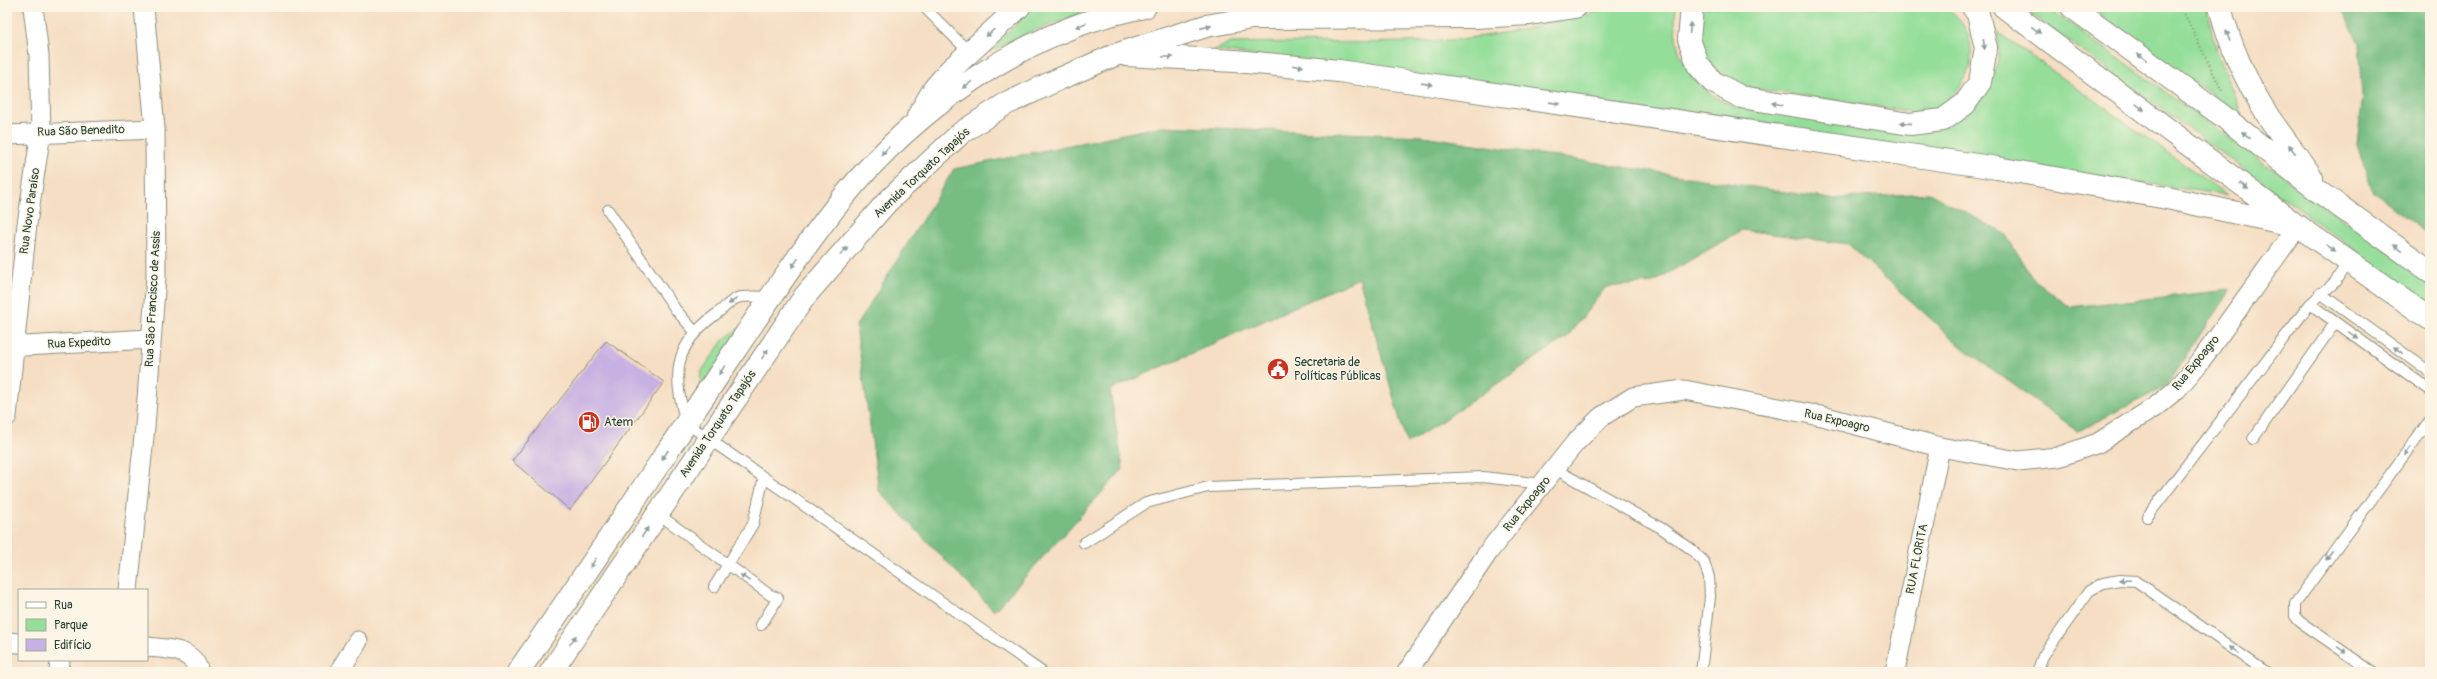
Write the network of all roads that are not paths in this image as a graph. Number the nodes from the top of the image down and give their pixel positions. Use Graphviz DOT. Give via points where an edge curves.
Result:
graph roads {
  1 [pos="33,7"];
  2 [pos="144,7"];
  3 [pos="924,7"];
  4 [pos="1019,7"];
  5 [pos="1145,7"];
  6 [pos="1575,7"];
  7 [pos="1692,7"];
  8 [pos="1974,7"];
  9 [pos="2004,7"];
  10 [pos="2072,7"];
  11 [pos="2220,7"];
  12 [pos="969,52"];
  13 [pos="1115,55"];
  14 [pos="914,124"];
  15 [pos="156,129"];
  16 [pos="41,132"];
  17 [pos="7,135"];
  18 [pos="2321,193"];
  19 [pos="608,210"];
  20 [pos="2298,226"];
  21 [pos="2349,260"];
  22 [pos="2430,271"];
  23 [pos="2320,293"];
  24 [pos="771,297"];
  25 [pos="2310,304"];
  26 [pos="2430,319"];
  27 [pos="2335,323"];
  28 [pos="696,333"];
  29 [pos="150,339"];
  30 [pos="11,347"];
  31 [pos="2430,372"];
  32 [pos="2430,390"];
  33 [pos="7,416"];
  34 [pos="2430,420"];
  35 [pos="686,423"];
  36 [pos="708,439"];
  37 [pos="2252,439"];
  38 [pos="1940,446"];
  39 [pos="1555,469"];
  40 [pos="764,477"];
  41 [pos="1543,484"];
  42 [pos="658,514"];
  43 [pos="2148,517"];
  44 [pos="1084,543"];
  45 [pos="728,565"];
  46 [pos="714,587"];
  47 [pos="128,589"];
  48 [pos="761,625"];
  49 [pos="358,641"];
  50 [pos="7,642"];
  51 [pos="18,643"];
  52 [pos="148,647"];
  53 [pos="60,661"];
  54 [pos="59,672"];
  55 [pos="199,672"];
  56 [pos="339,672"];
  57 [pos="518,672"];
  58 [pos="551,672"];
  59 [pos="1042,672"];
  60 [pos="1407,672"];
  61 [pos="1701,672"];
  62 [pos="1895,672"];
  63 [pos="2037,672"];
  64 [pos="2266,672"];
  65 [pos="2373,672"];
  1 -- 16 [label="street, Rua Novo Paraíso" via="39,55"];
  2 -- 15 [label="street, Rua São Francisco de Assis"];
  3 -- 12 [label="lane"];
  4 -- 12 [label="main road, one-way"];
  5 -- 14 [label="main road, one-way" via="1113,13 1035,44 984,73"];
  13 -- 6 [label="main road, Avenida Torquato Tapajós, one-way" via="1206,26 1252,18 1475,17 1530,14"];
  8 -- 7 [label="main road, one-way" via="1986,48 1980,82 1965,104 1942,120 1910,124 1741,97 1713,82 1698,65 1690,39"];
  9 -- 20 [label="main road, one-way"];
  18 -- 10 [label="main road, one-way" via="2220,114"];
  18 -- 11 [label="main road, one-way" via="2268,116 2245,76 2233,49"];
  12 -- 14 [label="main road" via="934,89"];
  13 -- 20 [label="main road, one-way" via="1235,60 1339,71 1997,168 2167,198"];
  36 -- 13 [label="main road, Avenida Torquato Tapajós, one-way" via="805,296 887,202 961,133 1004,105"];
  14 -- 24 [label="main road, one-way" via="892,144 841,200"];
  15 -- 16 [label="street, Rua São Benedito"];
  15 -- 29 [label="street, Rua São Francisco de Assis" via="156,269"];
  16 -- 17 [label="street, Rua São Benedito"];
  16 -- 30 [label="street, Rua Novo Paraíso"];
  22 -- 18 [label="main road, one-way"];
  19 -- 28 [label="lane" via="676,310"];
  20 -- 21 [label="main road, one-way"];
  20 -- 38 [label="street, Rua Expoagro" via="2199,363 2177,389 2155,407 2098,443 2058,457 2018,461"];
  21 -- 23 [label="lane" via="2335,282"];
  21 -- 26 [label="main road"];
  23 -- 25 [label="lane"];
  31 -- 23 [label="lane, one-way"];
  24 -- 28 [label="lane, one-way" via="738,298 706,322"];
  24 -- 35 [label="main road, one-way"];
  25 -- 27 [label="lane"];
  25 -- 43 [label="lane"];
  27 -- 32 [label="lane, one-way"];
  27 -- 37 [label="lane"];
  28 -- 35 [label="lane" via="686,345 678,369 678,392"];
  29 -- 30 [label="street, Rua Expedito"];
  29 -- 47 [label="street, Rua São Francisco de Assis" via="145,427"];
  30 -- 33 [label="street, Rua Novo Paraíso"];
  34 -- 65 [label="lane, one-way" via="2295,604 2295,616 2299,621"];
  35 -- 36 [label="lane"];
  35 -- 57 [label="main road, one-way"];
  36 -- 40 [label="lane"];
  36 -- 42 [label="main road, Avenida Torquato Tapajós"];
  38 -- 39 [label="street, Rua Expoagro" via="1826,417 1684,390 1633,397 1601,417 1575,443"];
  38 -- 62 [label="street, RUA FLORITA"];
  39 -- 41 [label="street, Rua Expoagro"];
  39 -- 61 [label="lane" via="1661,528 1692,549 1704,562 1709,577 1710,597"];
  40 -- 45 [label="lane" via="753,524"];
  40 -- 59 [label="lane"];
  41 -- 44 [label="lane" via="1483,477 1208,487 1146,503"];
  41 -- 60 [label="street, Rua Expoagro" via="1489,551"];
  42 -- 45 [label="lane"];
  58 -- 42 [label="main road, Avenida Torquato Tapajós, one-way"];
  45 -- 46 [label="lane"];
  48 -- 45 [label="lane, one-way" via="778,598"];
  49 -- 56 [label="street"];
  50 -- 51 [label="street"];
  52 -- 55 [label="street" via="186,654 193,659"];
  53 -- 54 [label="street"];
  64 -- 63 [label="lane, one-way" via="2136,581 2120,580 2103,583 2088,591 2043,656"];
}
